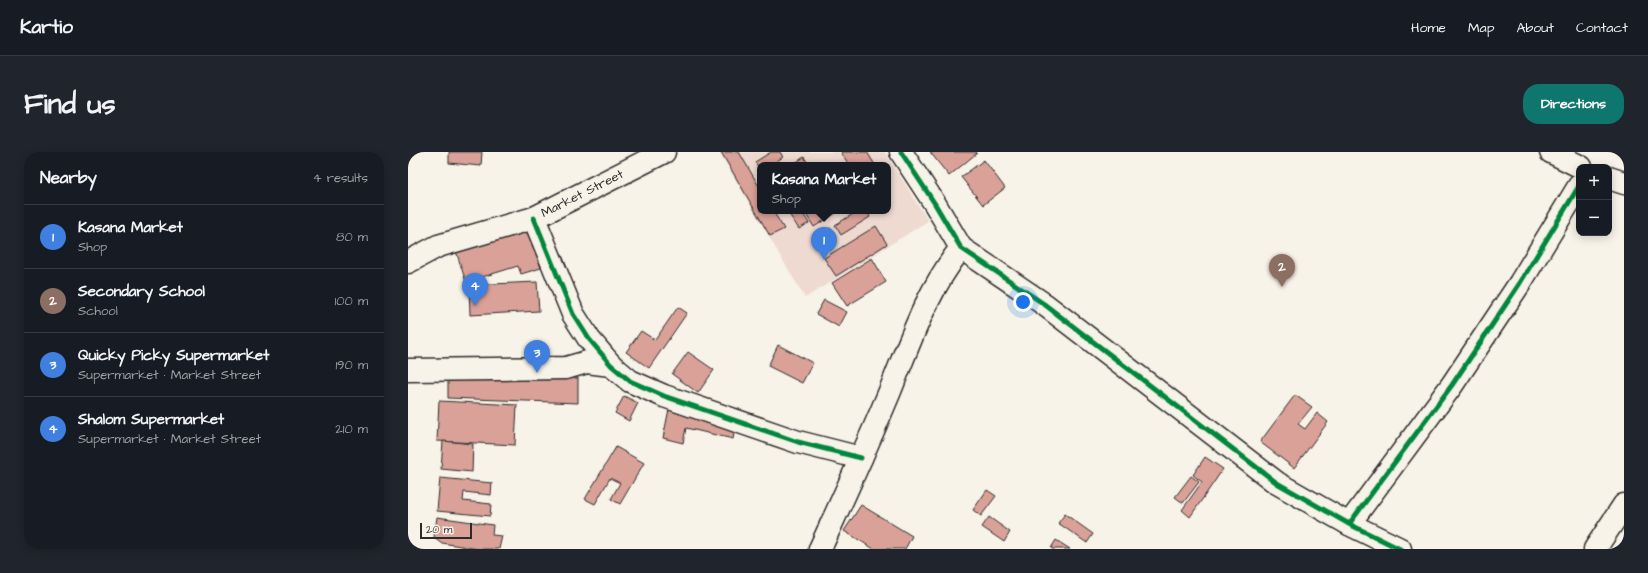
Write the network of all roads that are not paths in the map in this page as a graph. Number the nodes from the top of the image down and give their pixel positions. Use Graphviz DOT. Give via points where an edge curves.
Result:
graph roads {
  1 [pos="664,152"];
  2 [pos="901,152"];
  3 [pos="1551,152"];
  4 [pos="1576,164"];
  5 [pos="1612,179"];
  6 [pos="1624,184"];
  7 [pos="1576,191"];
  8 [pos="534,218"];
  9 [pos="961,248"];
  10 [pos="408,262"];
  11 [pos="611,365"];
  12 [pos="408,370"];
  13 [pos="861,458"];
  14 [pos="1624,505"];
  15 [pos="1349,524"];
  16 [pos="820,549"];
  17 [pos="1400,549"];
  18 [pos="1595,549"];
  1 -- 8 [label="street, Market Street"];
  2 -- 9 [label="street"];
  3 -- 4 [label="street"];
  5 -- 6 [label="street"];
  7 -- 15 [label="street" via="1520,283 1452,385"];
  8 -- 10 [label="street, Market Street" via="438,246"];
  8 -- 11 [label="street" via="573,314"];
  9 -- 13 [label="street" via="945,269 922,309"];
  9 -- 15 [label="street" via="1044,304 1277,483"];
  11 -- 12 [label="street" via="587,362 566,368"];
  11 -- 13 [label="street" via="630,380 664,396 798,442"];
  13 -- 16 [label="street"];
  14 -- 18 [label="street"];
  15 -- 17 [label="street"];
}
